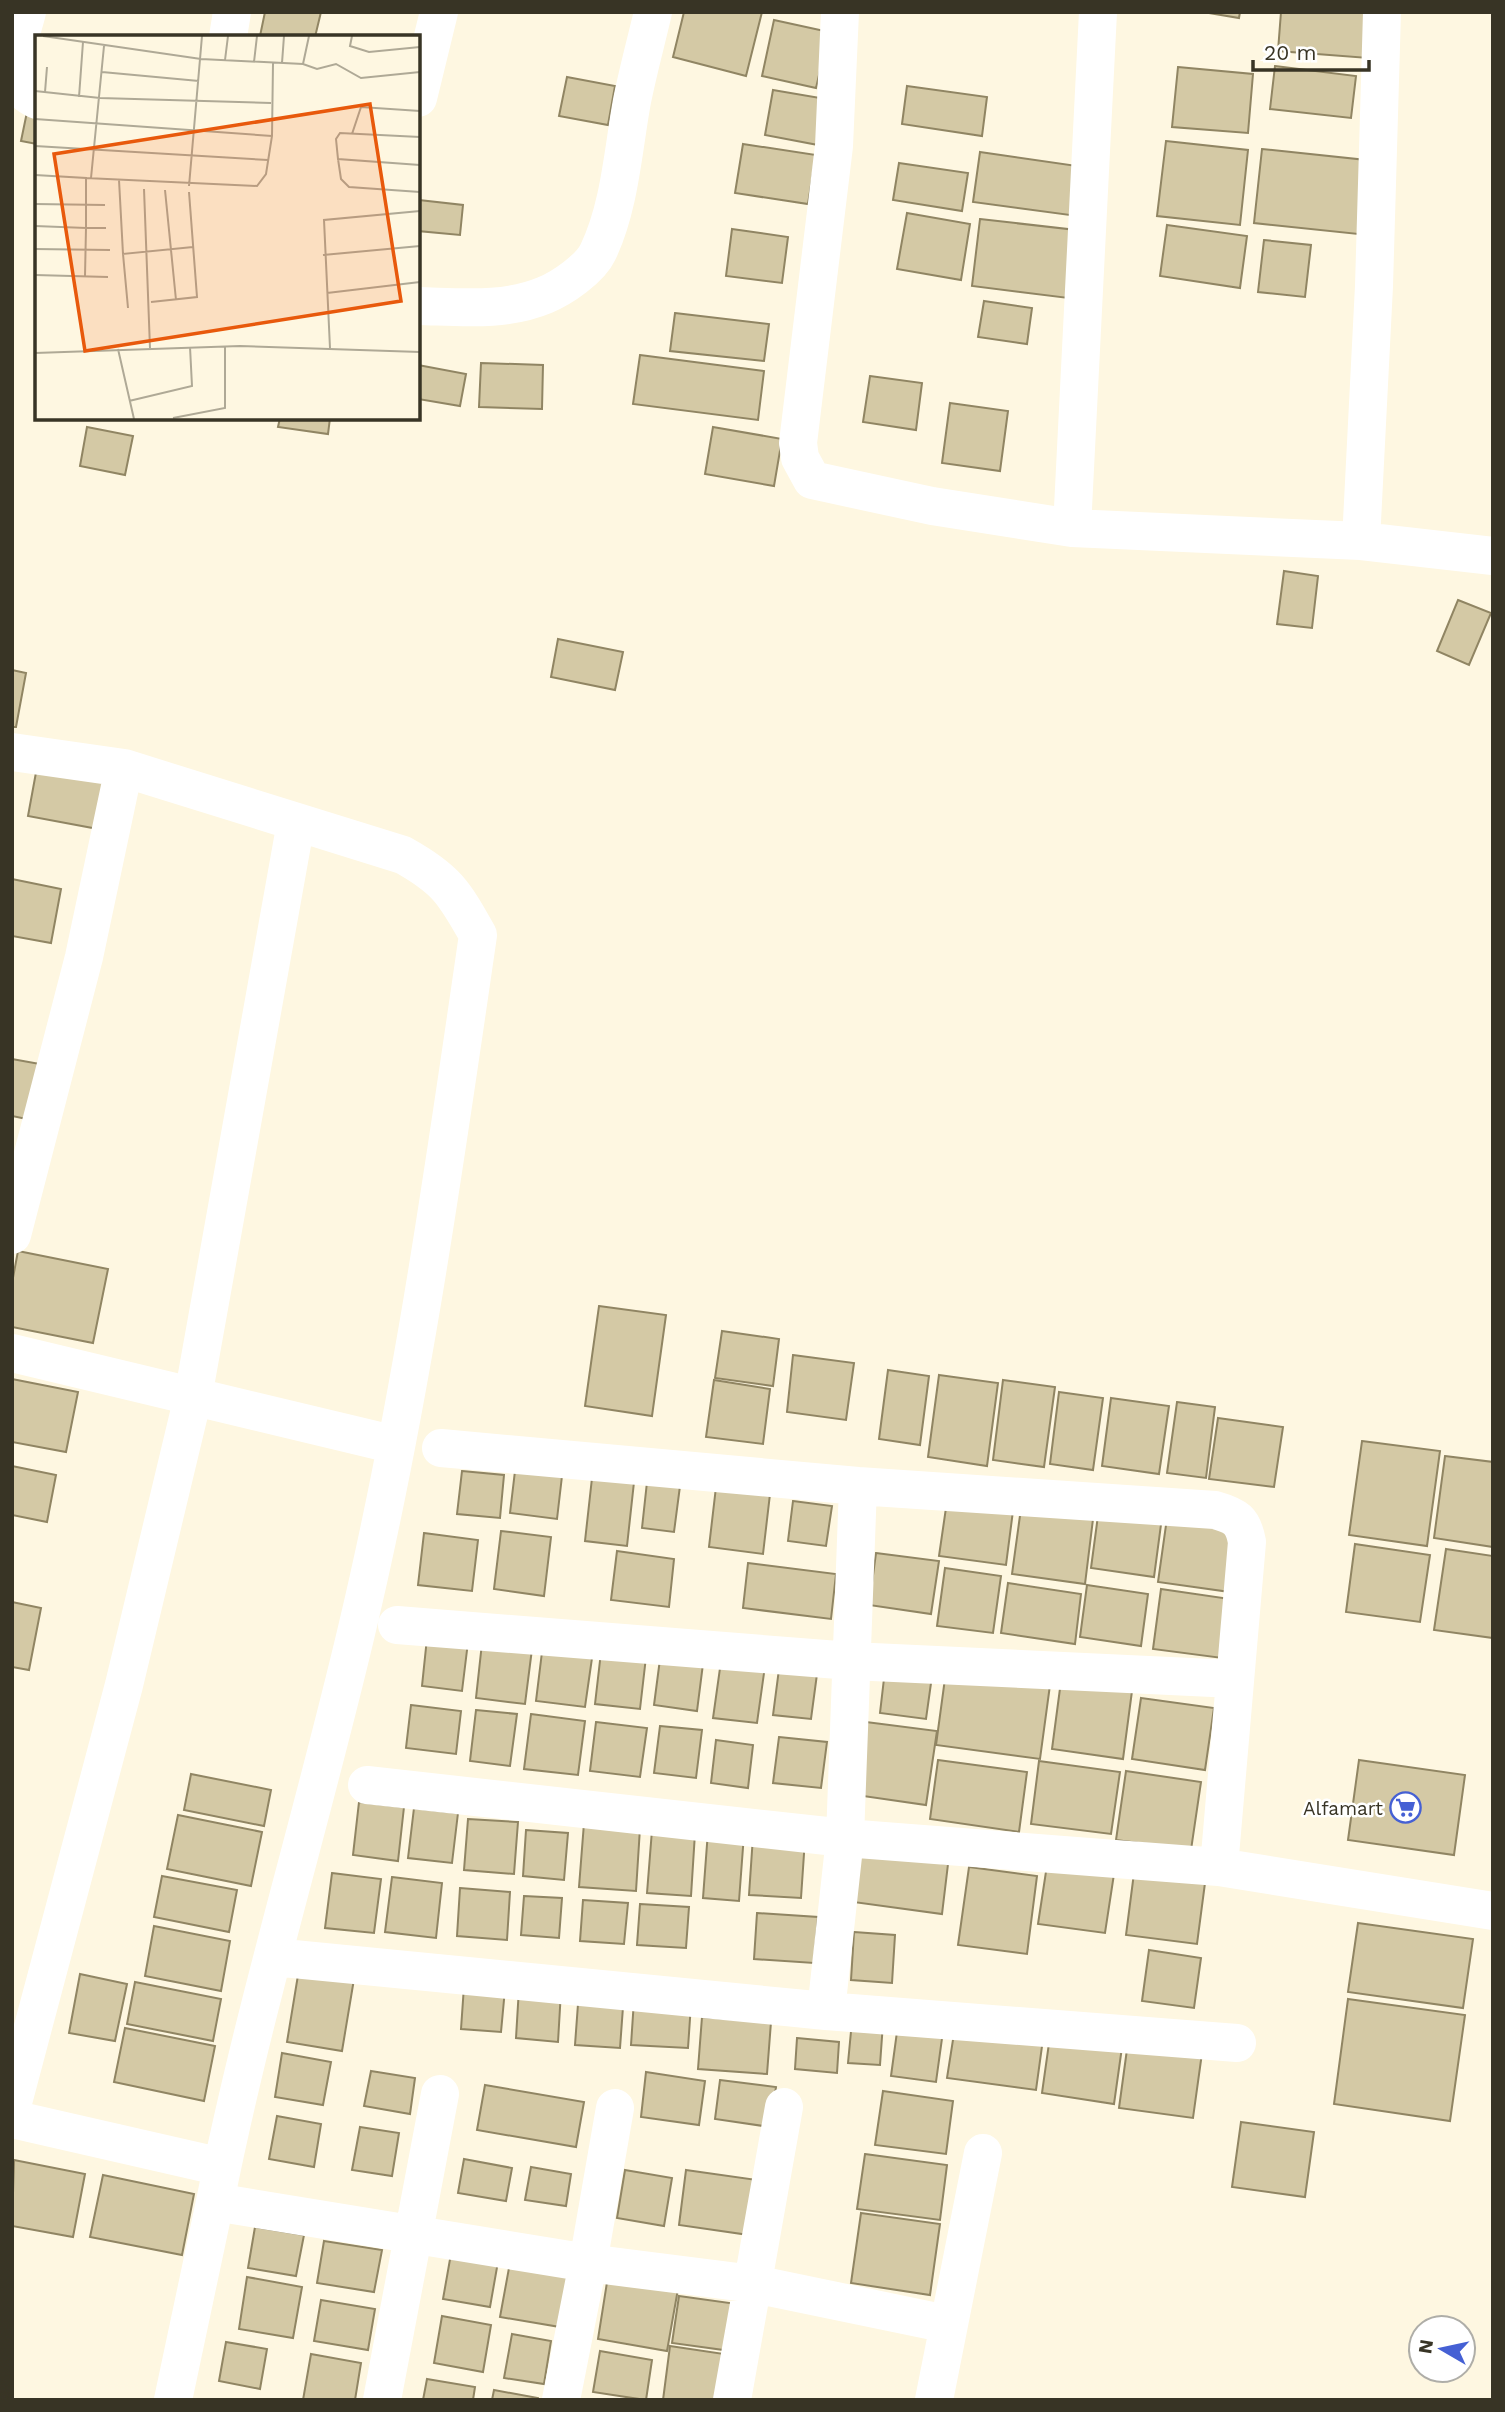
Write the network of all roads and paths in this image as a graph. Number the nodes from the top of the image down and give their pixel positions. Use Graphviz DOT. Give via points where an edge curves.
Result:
graph roads {
  1 [pos="27,12"];
  2 [pos="232,12"];
  3 [pos="439,12"];
  4 [pos="653,12"];
  5 [pos="840,12"];
  6 [pos="1098,12"];
  7 [pos="1382,12"];
  8 [pos="228,35"];
  9 [pos="420,90"];
  10 [pos="35,99"];
  11 [pos="420,306"];
  12 [pos="1072,528"];
  13 [pos="1361,541"];
  14 [pos="1493,556"];
  15 [pos="12,752"];
  16 [pos="124,768"];
  17 [pos="296,822"];
  18 [pos="12,1235"];
  19 [pos="12,1353"];
  20 [pos="193,1397"];
  21 [pos="396,1445"];
  22 [pos="440,1448"];
  23 [pos="858,1486"];
  24 [pos="397,1625"];
  25 [pos="851,1661"];
  26 [pos="1234,1679"];
  27 [pos="367,1784"];
  28 [pos="845,1838"];
  29 [pos="1219,1867"];
  30 [pos="1493,1911"];
  31 [pos="273,1957"];
  32 [pos="826,2011"];
  33 [pos="1237,2043"];
  34 [pos="440,2094"];
  35 [pos="12,2106"];
  36 [pos="615,2108"];
  37 [pos="784,2108"];
  38 [pos="12,2119"];
  39 [pos="983,2153"];
  40 [pos="219,2185"];
  41 [pos="413,2236"];
  42 [pos="588,2263"];
  43 [pos="754,2284"];
  44 [pos="947,2324"];
  45 [pos="173,2400"];
  46 [pos="382,2400"];
  47 [pos="561,2400"];
  48 [pos="733,2400"];
  49 [pos="934,2400"];
  1 -- 10 [label="street" via="13,73 15,85"];
  2 -- 8 [label="street"];
  3 -- 9 [label="street"];
  4 -- 11 [label="street" via="617,189 597,253 579,273 547,295 524,302 498,307"];
  5 -- 12 [label="street" via="834,146 798,443 807,474 812,480 932,506"];
  6 -- 12 [label="street"];
  7 -- 13 [label="street"];
  12 -- 13 [label="street"];
  13 -- 14 [label="street"];
  15 -- 16 [label="street"];
  16 -- 17 [label="street"];
  16 -- 18 [label="street" via="85,957"];
  17 -- 20 [label="street"];
  17 -- 21 [label="street" via="403,855 436,874 460,902 478,934 431,1262"];
  19 -- 20 [label="street"];
  20 -- 21 [label="street"];
  20 -- 35 [label="street" via="124,1685"];
  21 -- 31 [label="street" via="356,1632"];
  22 -- 23 [label="street"];
  23 -- 25 [label="street"];
  23 -- 26 [label="street" via="1215,1510 1236,1516 1244,1525 1247,1542"];
  24 -- 25 [label="street"];
  25 -- 26 [label="street"];
  25 -- 28 [label="street"];
  26 -- 29 [label="street"];
  27 -- 28 [label="street"];
  28 -- 29 [label="street"];
  28 -- 32 [label="street"];
  29 -- 30 [label="street"];
  31 -- 32 [label="street"];
  31 -- 40 [label="street"];
  32 -- 33 [label="street"];
  34 -- 41 [label="street"];
  36 -- 42 [label="street"];
  37 -- 43 [label="street"];
  38 -- 40 [label="street"];
  39 -- 44 [label="street"];
  40 -- 41 [label="street"];
  40 -- 45 [label="street"];
  41 -- 42 [label="street"];
  41 -- 46 [label="street"];
  42 -- 43 [label="street"];
  42 -- 47 [label="street"];
  43 -- 44 [label="street"];
  43 -- 48 [label="street"];
  44 -- 49 [label="street"];
}
